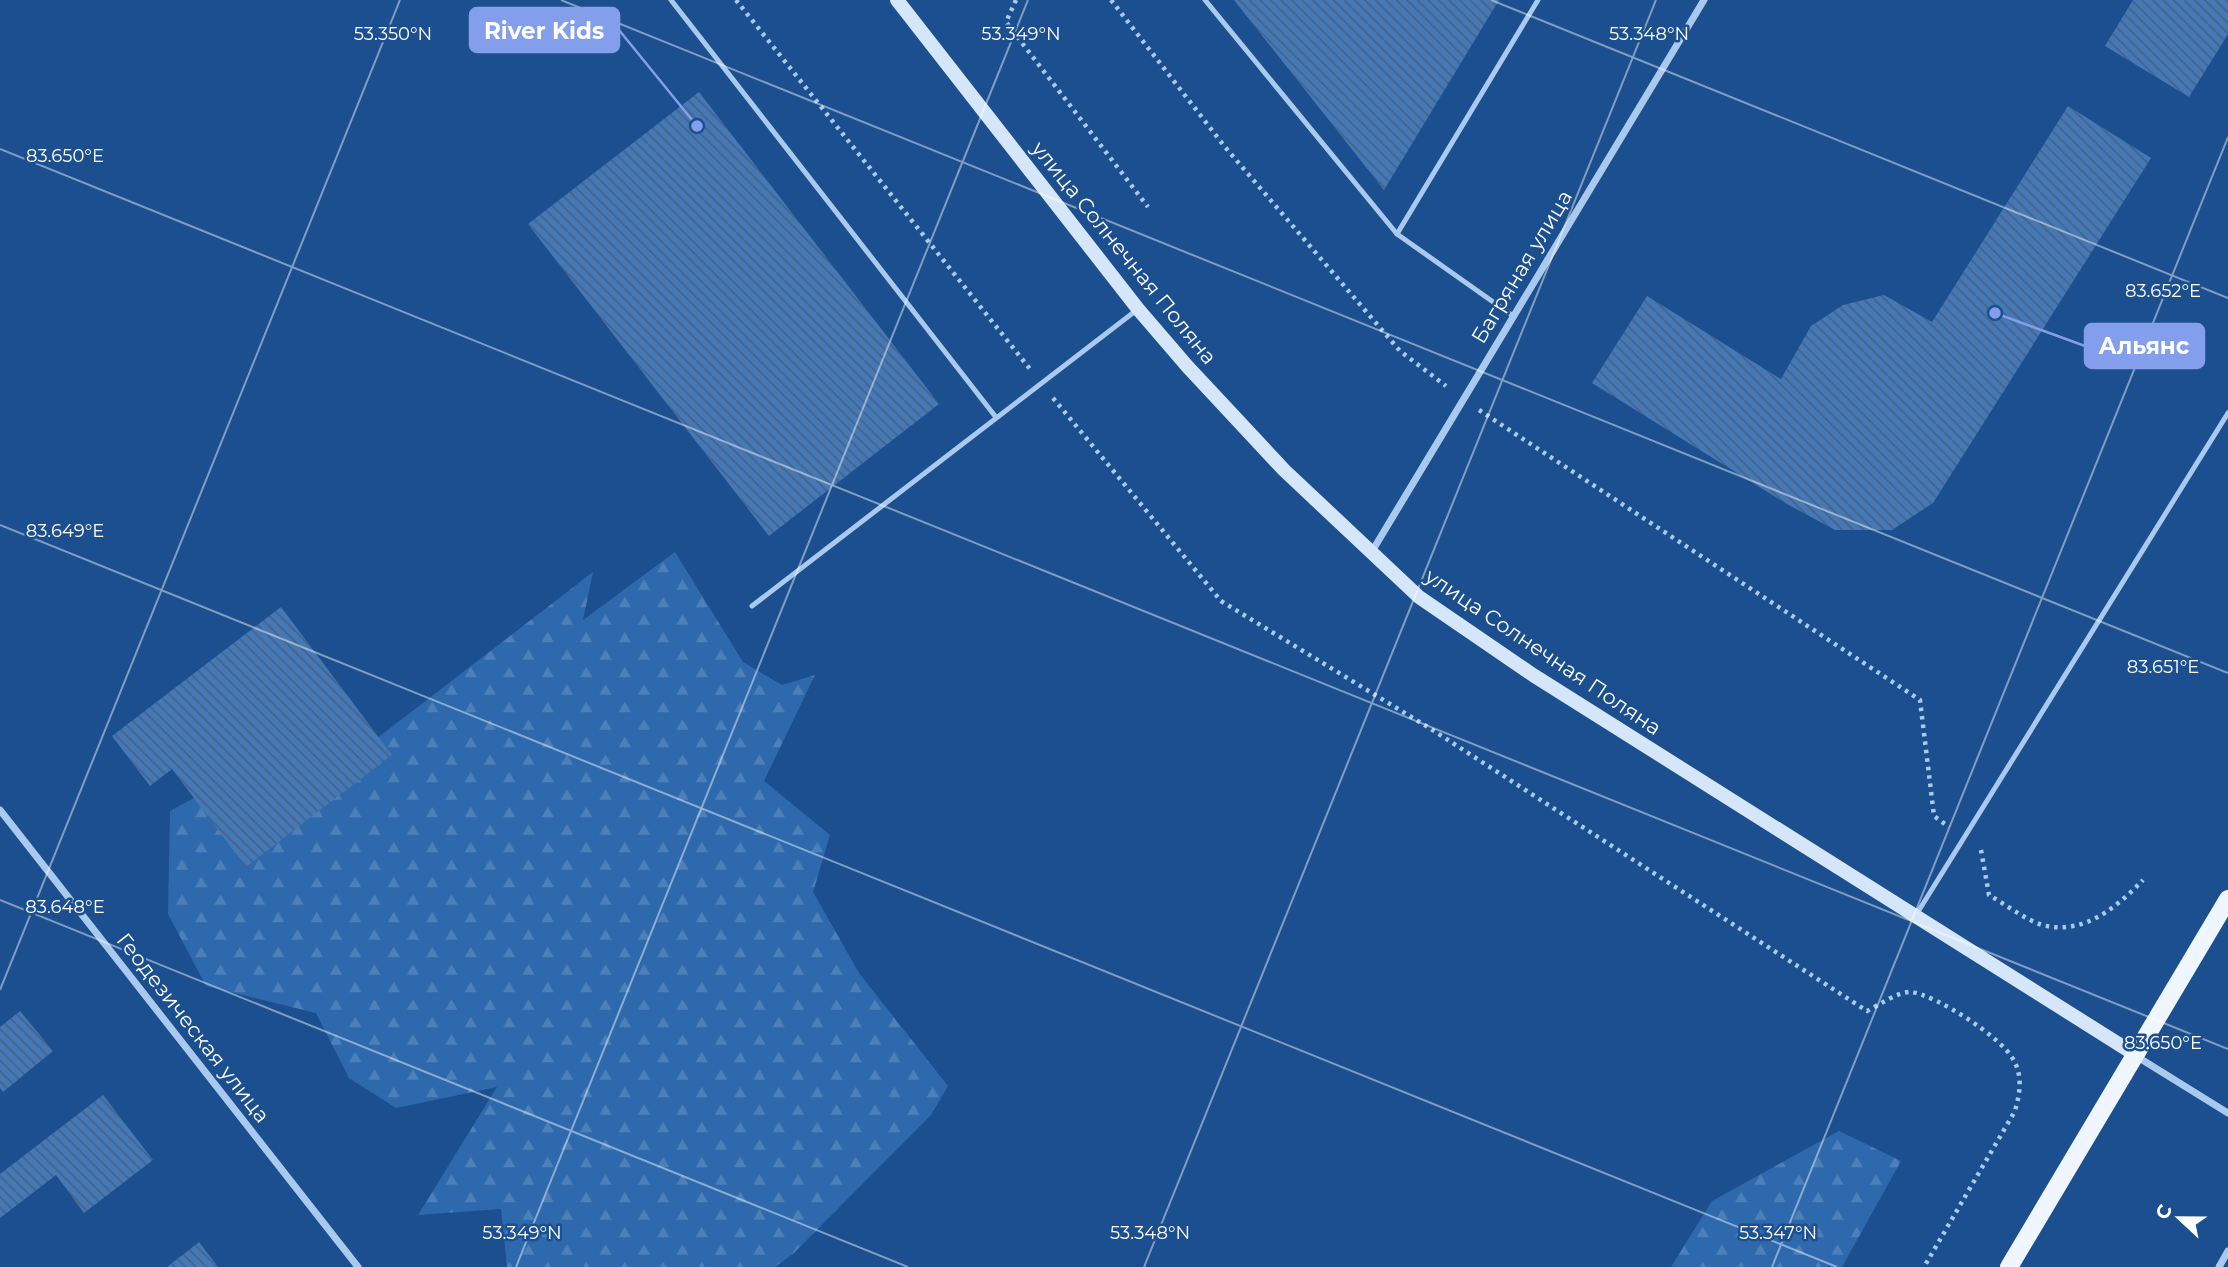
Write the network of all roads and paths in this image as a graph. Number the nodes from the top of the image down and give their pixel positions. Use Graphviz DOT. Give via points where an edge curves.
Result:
graph roads {
  1 [pos="671,0"];
  2 [pos="736,0"];
  3 [pos="897,0"];
  4 [pos="1016,0"];
  5 [pos="1111,0"];
  6 [pos="1205,0"];
  7 [pos="1538,0"];
  8 [pos="1704,0"];
  9 [pos="1148,207"];
  10 [pos="1397,234"];
  11 [pos="1138,309"];
  12 [pos="1513,316"];
  13 [pos="1040,382"];
  14 [pos="1463,399"];
  15 [pos="2228,413"];
  16 [pos="995,416"];
  17 [pos="1371,553"];
  18 [pos="752,606"];
  19 [pos="0,810"];
  20 [pos="1965,837"];
  21 [pos="2143,880"];
  22 [pos="2228,899"];
  23 [pos="1915,918"];
  24 [pos="2136,1055"];
  25 [pos="2228,1113"];
  26 [pos="2228,1251"];
  27 [pos="359,1267"];
  28 [pos="1924,1267"];
  29 [pos="2009,1267"];
  30 [pos="2219,1267"];
  1 -- 16 [label="lane"];
  2 -- 13 [label="path"];
  3 -- 11 [label="street, улица Солнечная Поляна"];
  4 -- 9 [label="path" via="1006,22"];
  5 -- 14 [label="path" via="1225,146 1400,351"];
  6 -- 10 [label="lane"];
  7 -- 10 [label="lane"];
  8 -- 12 [label="street, Багряная улица"];
  10 -- 12 [label="lane"];
  11 -- 13 [label="lane"];
  11 -- 17 [label="street, улица Солнечная Поляна" via="1284,470"];
  12 -- 14 [label="street, Багряная улица"];
  13 -- 16 [label="lane"];
  13 -- 28 [label="path" via="1221,601 1432,729 1867,1011 1908,992 1931,997 2003,1045 2019,1075 2015,1111"];
  14 -- 17 [label="street, Багряная улица"];
  14 -- 20 [label="path" via="1920,700 1934,816"];
  15 -- 20 [label="lane"];
  16 -- 18 [label="lane"];
  17 -- 23 [label="street, улица Солнечная Поляна" via="1419,597 1533,675"];
  19 -- 27 [label="street, Геодезическая улица"];
  20 -- 21 [label="path" via="1981,848 1989,895 2042,925 2074,928 2119,904"];
  20 -- 23 [label="lane"];
  22 -- 24 [label="main road"];
  23 -- 24 [label="street, улица Солнечная Поляна"];
  24 -- 25 [label="street"];
  24 -- 29 [label="main road"];
  26 -- 30 [label="street"];
}
